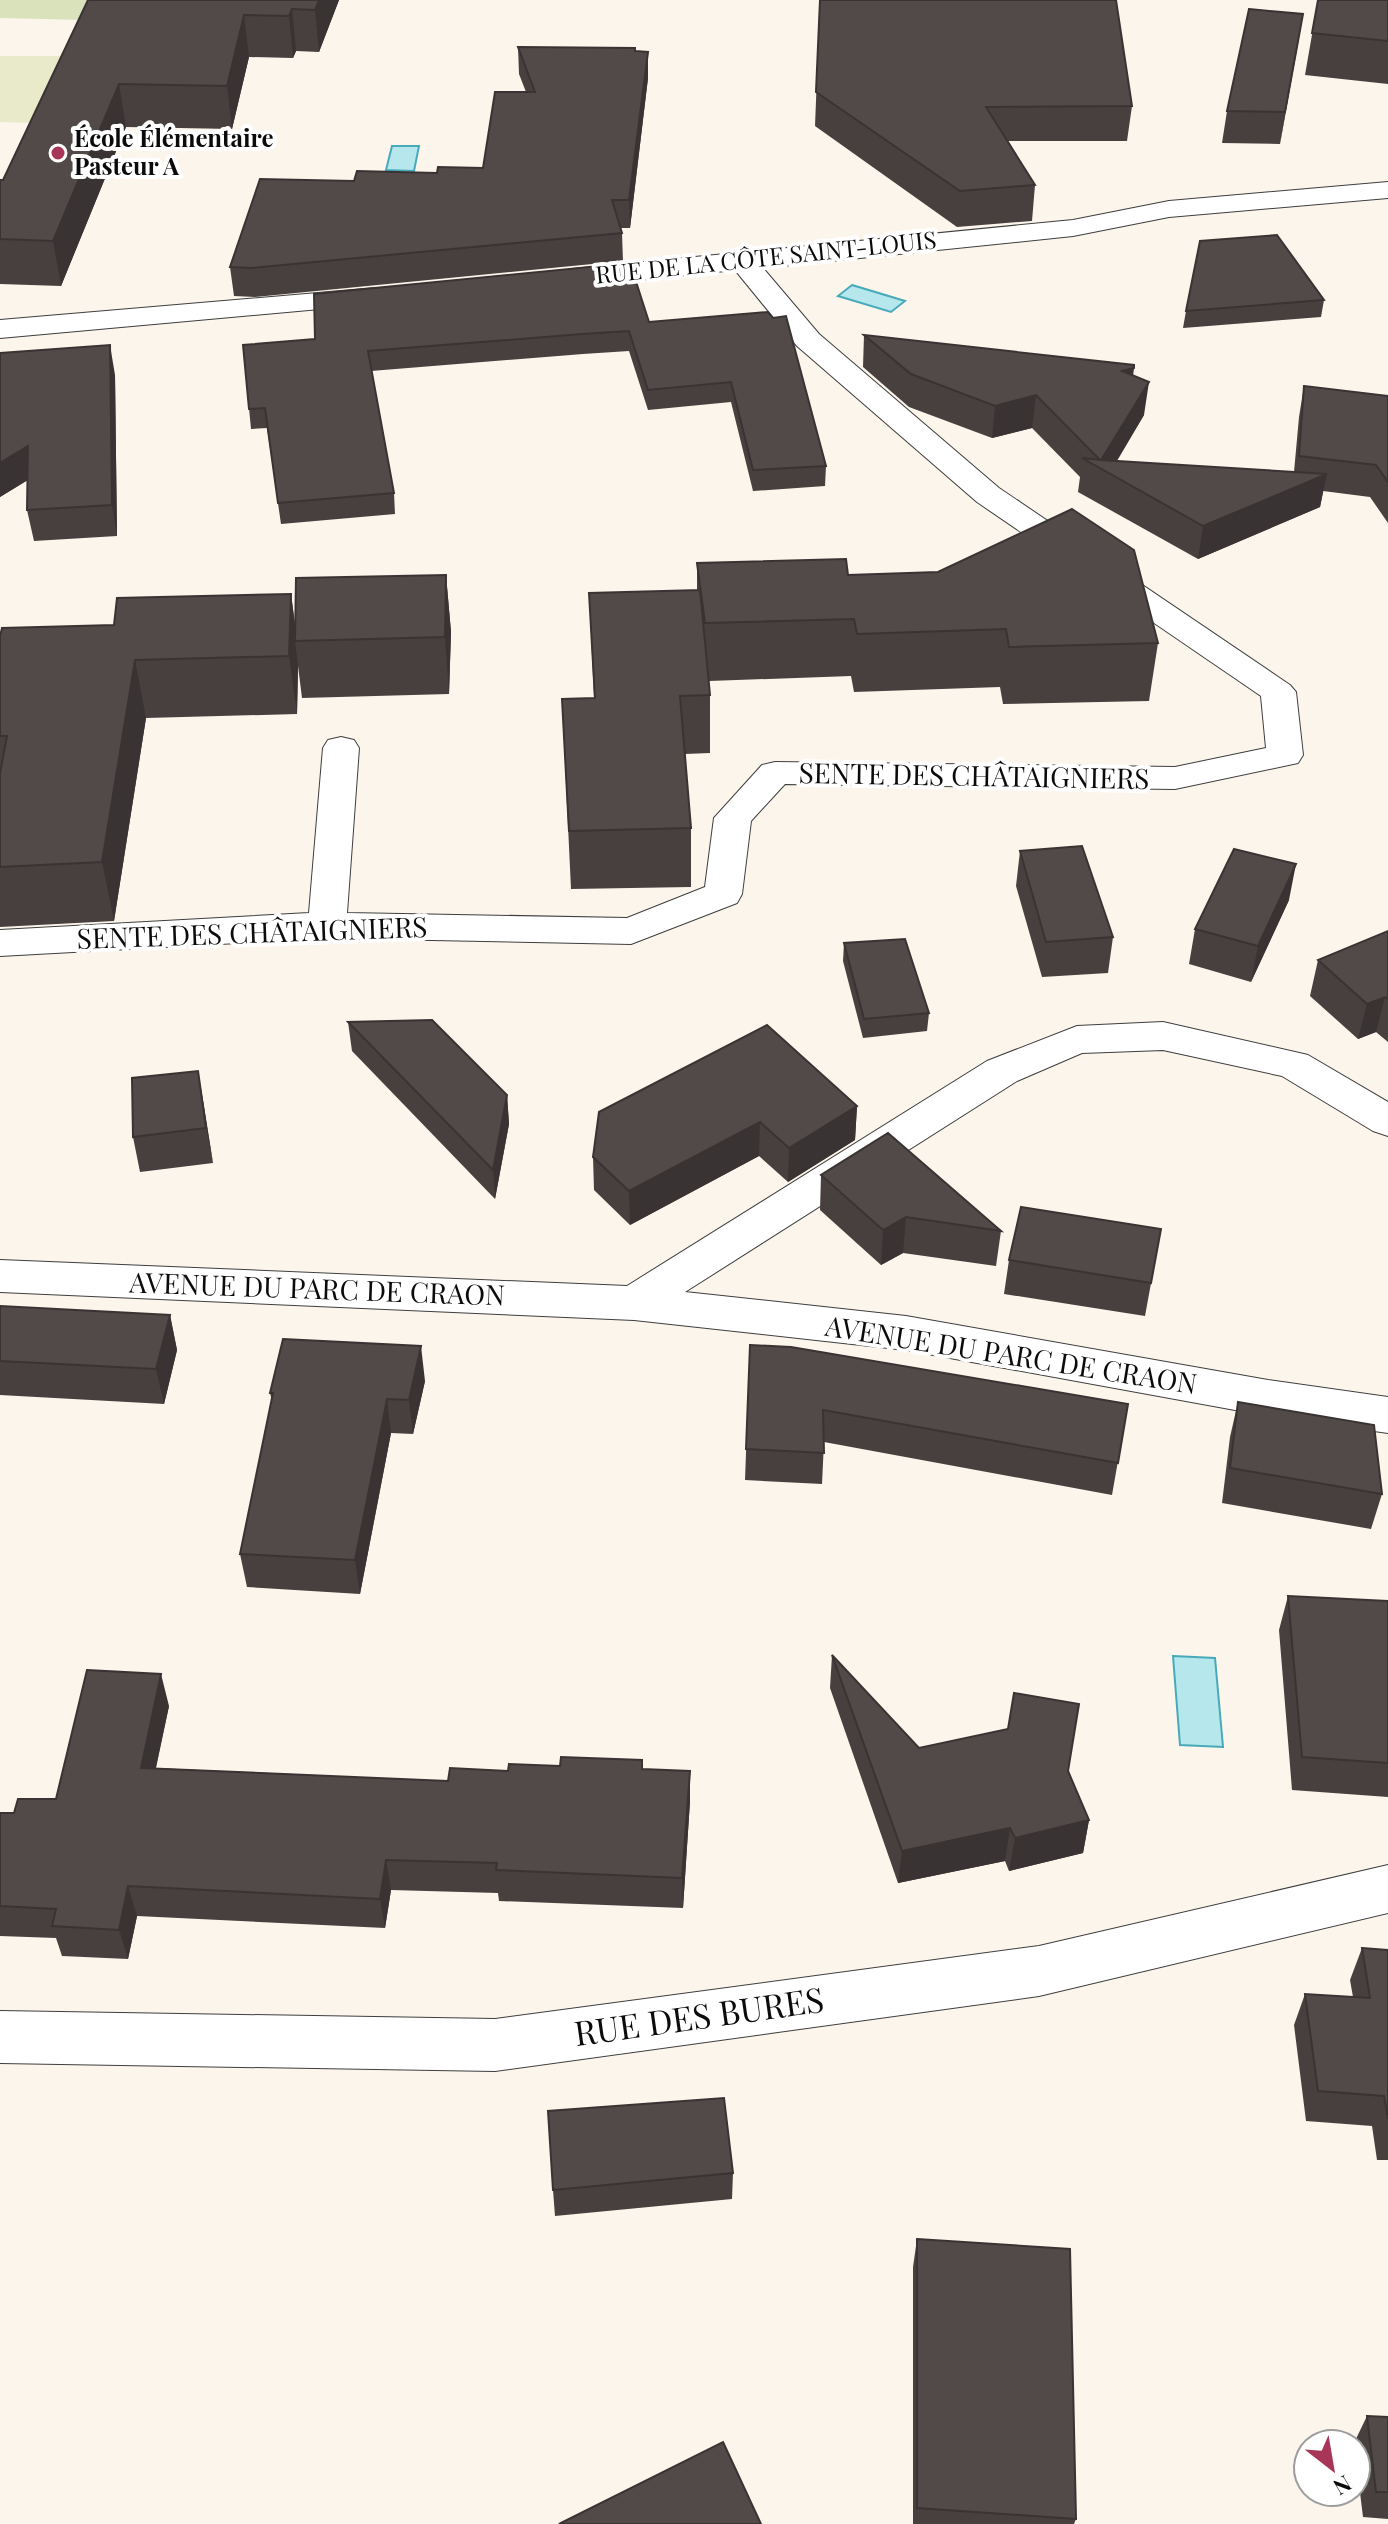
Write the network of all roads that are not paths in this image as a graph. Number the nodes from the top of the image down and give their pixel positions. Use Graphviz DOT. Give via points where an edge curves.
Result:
graph roads {
  1 [pos="1388,190"];
  2 [pos="742,261"];
  3 [pos="538,281"];
  4 [pos="398,295"];
  5 [pos="0,329"];
  6 [pos="341,748"];
  7 [pos="327,925"];
  8 [pos="0,943"];
  9 [pos="1388,1121"];
  10 [pos="0,1276"];
  11 [pos="634,1303"];
  12 [pos="1388,1415"];
  13 [pos="1388,1889"];
  14 [pos="0,2037"];
  1 -- 2 [label="street, RUE DE LA CÔTE SAINT-LOUIS" via="1169,209 1073,228"];
  2 -- 3 [label="street, RUE DE LA CÔTE SAINT-LOUIS"];
  2 -- 7 [label="street, SENTE DES CHÂTAIGNIERS" via="808,340 988,495 1278,692 1285,755 1175,778 775,773 733,818 723,894 631,931"];
  4 -- 5 [label="street"];
  6 -- 7 [label="street"];
  7 -- 8 [label="street, SENTE DES CHÂTAIGNIERS"];
  9 -- 11 [label="street" via="1294,1065 1163,1036 1077,1040 1002,1071"];
  10 -- 11 [label="street, AVENUE DU PARC DE CRAON"];
  11 -- 12 [label="street, AVENUE DU PARC DE CRAON" via="906,1333"];
  13 -- 14 [label="street, RUE DES BURES" via="1039,1971 495,2045"];
}
